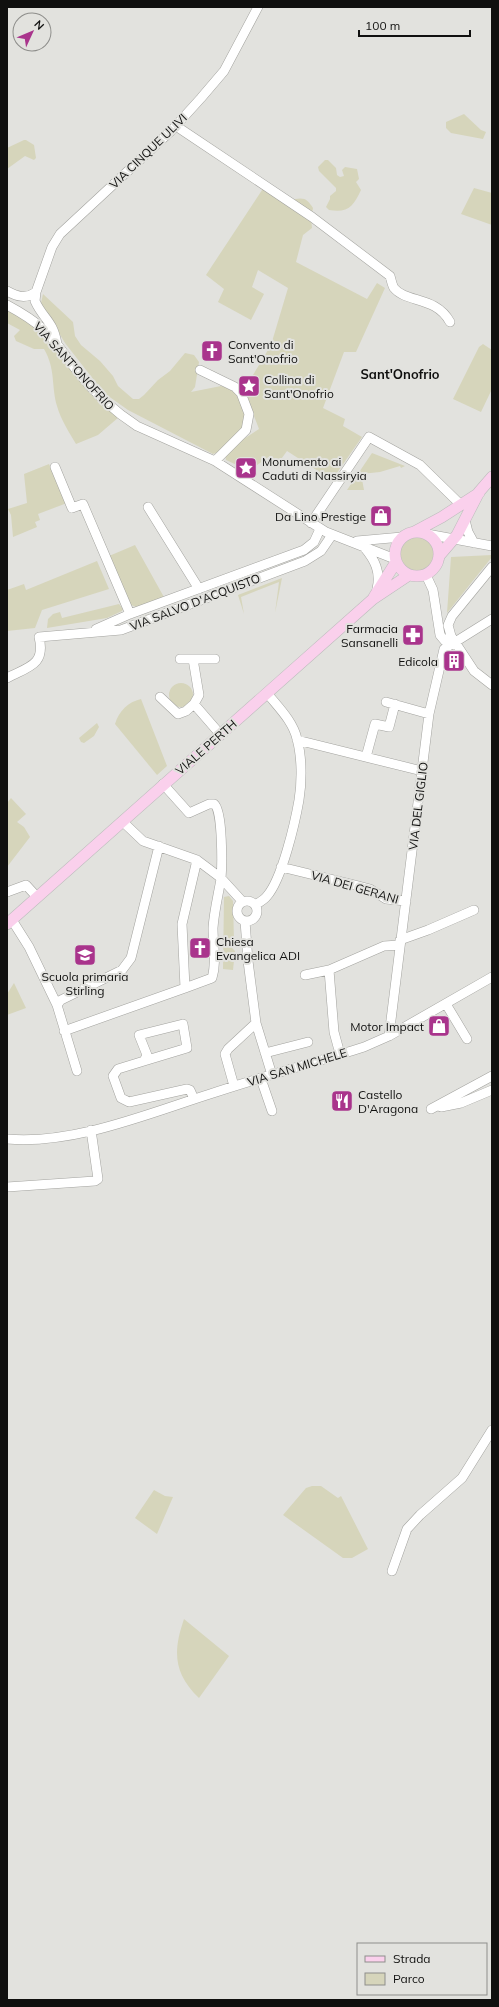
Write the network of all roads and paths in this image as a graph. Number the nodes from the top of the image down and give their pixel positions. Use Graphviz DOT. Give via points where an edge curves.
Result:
graph roads {
  1 [pos="258,7"];
  2 [pos="176,126"];
  3 [pos="7,291"];
  4 [pos="36,292"];
  5 [pos="7,305"];
  6 [pos="450,322"];
  7 [pos="57,345"];
  8 [pos="200,370"];
  9 [pos="215,461"];
  10 [pos="55,467"];
  11 [pos="492,477"];
  12 [pos="479,492"];
  13 [pos="461,505"];
  14 [pos="148,507"];
  15 [pos="465,520"];
  16 [pos="311,523"];
  17 [pos="320,528"];
  18 [pos="414,532"];
  19 [pos="427,534"];
  20 [pos="332,535"];
  21 [pos="402,537"];
  22 [pos="454,540"];
  23 [pos="352,541"];
  24 [pos="474,543"];
  25 [pos="363,546"];
  26 [pos="492,546"];
  27 [pos="439,556"];
  28 [pos="396,560"];
  29 [pos="492,567"];
  30 [pos="426,574"];
  31 [pos="410,575"];
  32 [pos="232,576"];
  33 [pos="236,586"];
  34 [pos="199,589"];
  35 [pos="375,594"];
  36 [pos="434,596"];
  37 [pos="130,614"];
  38 [pos="452,616"];
  39 [pos="492,619"];
  40 [pos="116,626"];
  41 [pos="453,639"];
  42 [pos="180,659"];
  43 [pos="193,659"];
  44 [pos="215,659"];
  45 [pos="7,678"];
  46 [pos="492,685"];
  47 [pos="267,693"];
  48 [pos="160,697"];
  49 [pos="194,704"];
  50 [pos="429,714"];
  51 [pos="220,734"];
  52 [pos="297,740"];
  53 [pos="366,757"];
  54 [pos="422,771"];
  55 [pos="164,784"];
  56 [pos="122,821"];
  57 [pos="159,846"];
  58 [pos="197,860"];
  59 [pos="281,867"];
  60 [pos="221,878"];
  61 [pos="7,892"];
  62 [pos="37,898"];
  63 [pos="406,901"];
  64 [pos="242,902"];
  65 [pos="255,905"];
  66 [pos="474,910"];
  67 [pos="245,921"];
  68 [pos="10,922"];
  69 [pos="400,942"];
  70 [pos="329,970"];
  71 [pos="305,975"];
  72 [pos="492,977"];
  73 [pos="185,988"];
  74 [pos="446,1004"];
  75 [pos="57,1005"];
  76 [pos="256,1023"];
  77 [pos="64,1031"];
  78 [pos="389,1036"];
  79 [pos="467,1039"];
  80 [pos="308,1042"];
  81 [pos="265,1053"];
  82 [pos="340,1054"];
  83 [pos="144,1061"];
  84 [pos="78,1071"];
  85 [pos="272,1075"];
  86 [pos="492,1076"];
  87 [pos="261,1079"];
  88 [pos="234,1086"];
  89 [pos="492,1090"];
  90 [pos="194,1099"];
  91 [pos="272,1111"];
  92 [pos="91,1130"];
  93 [pos="7,1139"];
  94 [pos="7,1187"];
  95 [pos="492,1430"];
  96 [pos="392,1571"];
  1 -- 2 [label="street, VIA CINQUE ULIVI" via="224,71"];
  2 -- 4 [label="street, VIA CINQUE ULIVI" via="60,234 52,247"];
  2 -- 6 [label="street" via="312,217 390,276 394,288 438,308"];
  3 -- 4 [label="street" via="25,297"];
  4 -- 7 [label="street" via="35,301 51,322"];
  5 -- 7 [label="street, VIA SANT'ONOFRIO" via="33,320"];
  7 -- 9 [label="street, VIA SANT'ONOFRIO" via="78,373 114,410 138,426"];
  8 -- 9 [label="street" via="235,387 241,393 249,414 246,430"];
  9 -- 16 [label="street, VIA SANT'ONOFRIO"];
  10 -- 37 [label="street" via="72,508 83,504"];
  11 -- 12 [label="main road"];
  12 -- 13 [label="main road"];
  12 -- 15 [label="main road"];
  13 -- 16 [label="street" via="420,464 369,437"];
  13 -- 18 [label="main road"];
  14 -- 34 [label="street"];
  15 -- 22 [label="main road"];
  15 -- 24 [label="street"];
  16 -- 17 [label="street, VIA SANT'ONOFRIO"];
  17 -- 20 [label="street, VIA SANT'ONOFRIO"];
  17 -- 32 [label="street, VIA SALVO D'ACQUISTO" via="314,542 304,550"];
  18 -- 19 [label="main road"];
  18 -- 21 [label="main road"];
  19 -- 22 [label="street"];
  19 -- 27 [label="main road" via="436,543"];
  20 -- 23 [label="street, VIA SANT'ONOFRIO"];
  20 -- 33 [label="street, VIA SALVO D'ACQUISTO" via="325,547 312,557"];
  21 -- 23 [label="street, VIA SANT'ONOFRIO"];
  21 -- 28 [label="main road" via="396,547"];
  22 -- 24 [label="street"];
  22 -- 27 [label="main road"];
  23 -- 25 [label="street, VIA SANT'ONOFRIO"];
  24 -- 26 [label="street"];
  25 -- 28 [label="street, VIA SANT'ONOFRIO"];
  25 -- 35 [label="street, VIA SANT'ONOFRIO" via="374,560 378,573"];
  27 -- 30 [label="main road" via="435,567"];
  28 -- 31 [label="main road" via="404,572"];
  28 -- 35 [label="main road, VIALE PERTH"];
  29 -- 38 [label="street"];
  30 -- 31 [label="main road"];
  30 -- 36 [label="street"];
  31 -- 35 [label="main road, VIALE PERTH"];
  32 -- 33 [label="street"];
  32 -- 34 [label="street, VIA SALVO D'ACQUISTO"];
  33 -- 40 [label="street, VIA SALVO D'ACQUISTO" via="121,630"];
  34 -- 37 [label="street, VIA SALVO D'ACQUISTO"];
  35 -- 47 [label="main road, VIALE PERTH"];
  36 -- 38 [label="street" via="441,610"];
  36 -- 41 [label="street" via="440,636 445,641"];
  37 -- 40 [label="street, VIA SALVO D'ACQUISTO"];
  38 -- 41 [label="street" via="448,625"];
  39 -- 41 [label="street, VIA DEL GIGLIO"];
  40 -- 45 [label="street" via="85,634 39,637 42,649 39,658"];
  41 -- 46 [label="street" via="474,671"];
  41 -- 50 [label="street, VIA DEL GIGLIO" via="444,649"];
  42 -- 43 [label="street"];
  43 -- 44 [label="street"];
  43 -- 49 [label="street" via="199,695"];
  47 -- 51 [label="main road, VIALE PERTH"];
  47 -- 52 [label="street" via="288,719"];
  48 -- 49 [label="street" via="178,714"];
  49 -- 51 [label="street"];
  50 -- 53 [label="street" via="391,703 389,727 375,724"];
  50 -- 54 [label="street, VIA DEL GIGLIO"];
  51 -- 55 [label="main road, VIALE PERTH"];
  52 -- 53 [label="street"];
  52 -- 59 [label="street" via="299,800"];
  53 -- 54 [label="street"];
  54 -- 63 [label="street, VIA DEL GIGLIO"];
  55 -- 56 [label="main road, VIALE PERTH"];
  55 -- 60 [label="street" via="189,813 209,804 216,805 221,839"];
  56 -- 57 [label="street" via="143,841"];
  56 -- 62 [label="main road, VIALE PERTH"];
  57 -- 58 [label="street"];
  57 -- 75 [label="street" via="131,958 127,965 122,970 61,1000"];
  58 -- 60 [label="street"];
  58 -- 73 [label="street" via="182,924"];
  59 -- 63 [label="street, VIA DEI GERANI" via="355,884 386,898"];
  59 -- 65 [label="street" via="268,895"];
  60 -- 64 [label="street"];
  60 -- 73 [label="street" via="214,912 212,978"];
  61 -- 62 [label="street" via="26,885"];
  62 -- 68 [label="main road, VIALE PERTH"];
  63 -- 69 [label="street, VIA DEL GIGLIO"];
  64 -- 65 [label="street" via="249,901"];
  64 -- 67 [label="street" via="237,912"];
  65 -- 67 [label="street" via="256,915 252,920"];
  66 -- 69 [label="street"];
  67 -- 76 [label="street"];
  68 -- 75 [label="street" via="29,947"];
  69 -- 70 [label="street" via="384,946"];
  69 -- 78 [label="street, VIA DEL GIGLIO"];
  70 -- 71 [label="street"];
  70 -- 82 [label="street" via="334,1032"];
  72 -- 74 [label="street, VIA SAN MICHELE"];
  73 -- 77 [label="street"];
  74 -- 78 [label="street, VIA SAN MICHELE"];
  74 -- 79 [label="street"];
  75 -- 77 [label="street"];
  76 -- 81 [label="street"];
  76 -- 88 [label="street" via="225,1054"];
  77 -- 84 [label="street"];
  78 -- 82 [label="street, VIA SAN MICHELE"];
  80 -- 81 [label="street"];
  81 -- 85 [label="street"];
  82 -- 85 [label="street, VIA SAN MICHELE"];
  83 -- 83 [label="street" via="147,1055 140,1035 183,1024 187,1048"];
  83 -- 90 [label="street" via="118,1069 113,1076 121,1098 132,1103 187,1089"];
  85 -- 87 [label="street, VIA SAN MICHELE"];
  86 -- 89 [label="street" via="431,1109 461,1103"];
  87 -- 88 [label="street, VIA SAN MICHELE"];
  87 -- 91 [label="street"];
  88 -- 90 [label="street, VIA SAN MICHELE"];
  90 -- 92 [label="street, VIA SAN MICHELE"];
  92 -- 93 [label="street, VIA SAN MICHELE" via="56,1138"];
  92 -- 94 [label="street" via="98,1179"];
  95 -- 96 [label="street" via="462,1478 407,1529"];
}
